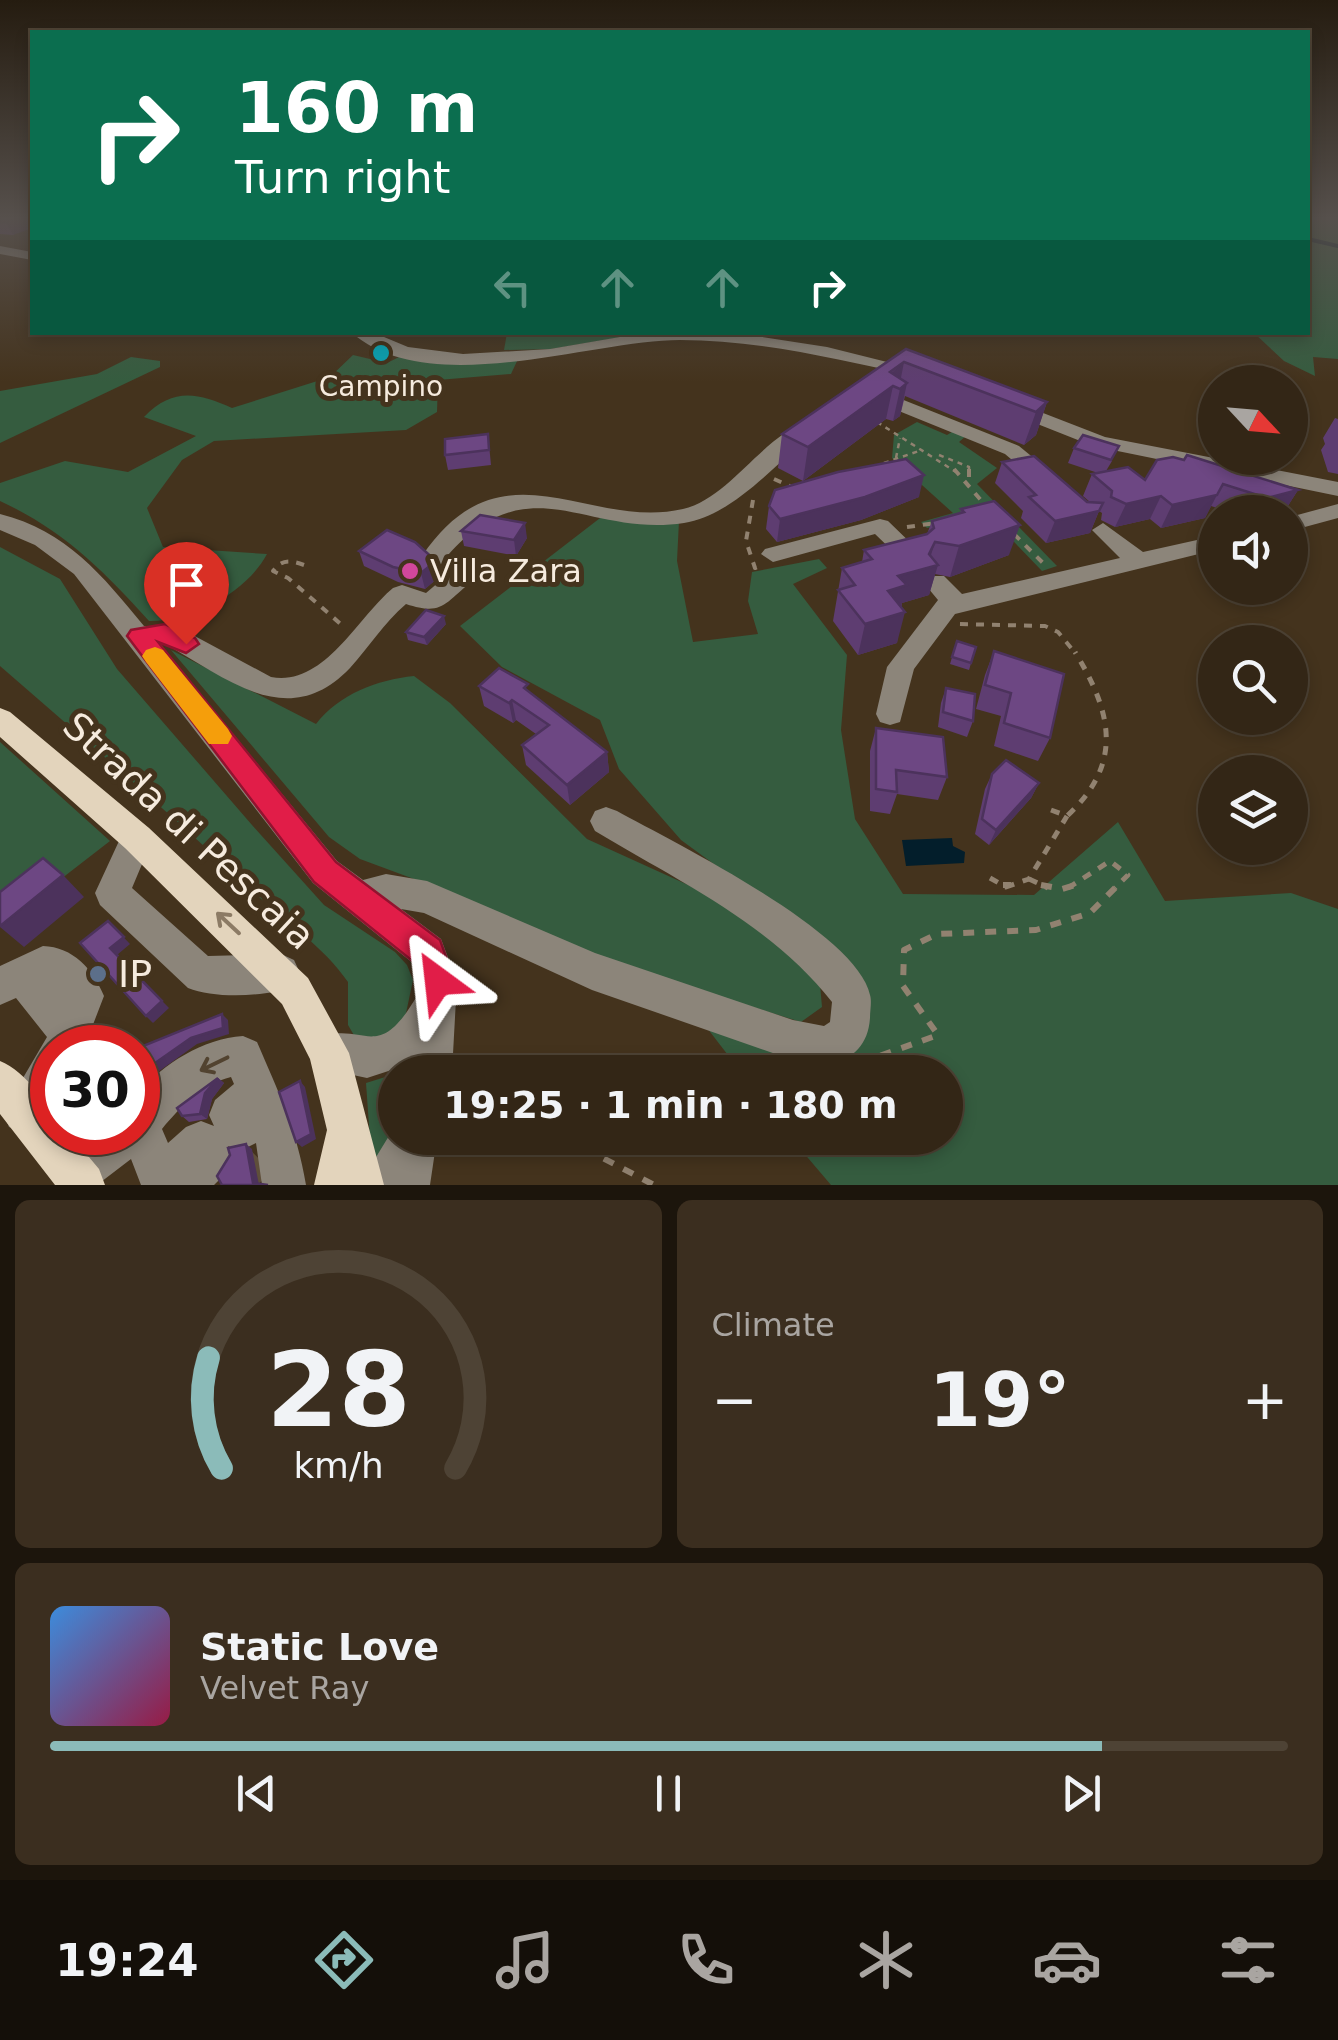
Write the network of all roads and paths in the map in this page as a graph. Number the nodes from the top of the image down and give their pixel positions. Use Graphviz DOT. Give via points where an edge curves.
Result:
graph roads {
  1 [pos="364,335"];
  2 [pos="653,335"];
  3 [pos="768,338"];
  4 [pos="893,366"];
  5 [pos="939,377"];
  6 [pos="876,379"];
  7 [pos="996,399"];
  8 [pos="896,402"];
  9 [pos="826,415"];
  10 [pos="872,419"];
  11 [pos="911,429"];
  12 [pos="902,436"];
  13 [pos="924,449"];
  14 [pos="934,454"];
  15 [pos="763,460"];
  16 [pos="896,460"];
  17 [pos="880,464"];
  18 [pos="968,482"];
  19 [pos="796,486"];
  20 [pos="1338,489"];
  21 [pos="1065,495"];
  22 [pos="1338,510"];
  23 [pos="973,513"];
  24 [pos="1308,519"];
  25 [pos="0,521"];
  26 [pos="942,521"];
  27 [pos="902,528"];
  28 [pos="1103,530"];
  29 [pos="1013,533"];
  30 [pos="1198,547"];
  31 [pos="773,554"];
  32 [pos="910,556"];
  33 [pos="1140,562"];
  34 [pos="304,566"];
  35 [pos="1059,580"];
  36 [pos="935,582"];
  37 [pos="947,610"];
  38 [pos="139,636"];
  39 [pos="357,640"];
  40 [pos="890,714"];
  41 [pos="0,720"];
  42 [pos="1051,810"];
  43 [pos="1066,816"];
  44 [pos="606,821"];
  45 [pos="138,838"];
  46 [pos="990,878"];
  47 [pos="1029,879"];
  48 [pos="355,899"];
  49 [pos="281,973"];
  50 [pos="10,980"];
  51 [pos="436,1000"];
  52 [pos="44,1025"];
  53 [pos="829,1047"];
  54 [pos="329,1053"];
  55 [pos="435,1055"];
  56 [pos="30,1078"];
  57 [pos="12,1096"];
  58 [pos="160,1101"];
  59 [pos="348,1118"];
  60 [pos="160,1132"];
  61 [pos="230,1150"];
  62 [pos="106,1155"];
  63 [pos="403,1155"];
  64 [pos="412,1155"];
  65 [pos="597,1155"];
  66 [pos="79,1180"];
  67 [pos="336,1185"];
  68 [pos="362,1185"];
  69 [pos="381,1185"];
  70 [pos="408,1185"];
  71 [pos="654,1185"];
  1 -- 2 [label="street" via="393,350 440,357 557,353"];
  2 -- 3 [label="street"];
  3 -- 4 [label="street"];
  4 -- 5 [label="street"];
  4 -- 6 [label="street"];
  7 -- 20 [label="street" via="1100,442"];
  8 -- 21 [label="street" via="1019,454"];
  9 -- 15 [label="street"];
  10 -- 12 [label="path"];
  11 -- 12 [label="path"];
  12 -- 13 [label="path"];
  12 -- 16 [label="path"];
  13 -- 14 [label="path"];
  13 -- 16 [label="path"];
  14 -- 18 [label="path"];
  14 -- 18 [label="path" via="968,467"];
  15 -- 19 [label="path" via="762,469 777,482"];
  15 -- 39 [label="street" via="713,502 681,516 535,499 498,506 434,556 462,576 438,600 430,604 402,594"];
  16 -- 17 [label="path"];
  18 -- 23 [label="path" via="988,509"];
  22 -- 24 [label="street"];
  25 -- 38 [label="street" via="83,568"];
  26 -- 27 [label="path"];
  28 -- 33 [label="street"];
  29 -- 35 [label="path"];
  30 -- 33 [label="street"];
  31 -- 32 [label="street" via="880,526"];
  33 -- 35 [label="street"];
  34 -- 39 [label="path" via="292,560 274,572"];
  35 -- 37 [label="street"];
  36 -- 37 [label="street"];
  37 -- 40 [label="street" via="901,667"];
  37 -- 43 [label="path" via="966,626 1032,622 1061,634 1074,653 1098,701 1106,766"];
  38 -- 39 [label="street" via="169,634 265,686 291,692 317,682"];
  38 -- 48 [label="street" via="325,872"];
  41 -- 45 [label="main road, Strada di Pescaia"];
  42 -- 43 [label="path"];
  43 -- 47 [label="path"];
  44 -- 53 [label="street" via="832,965 852,996 849,1032"];
  49 -- 45 [label="main road, Strada di Pescaia, one-way"];
  45 -- 49 [label="street" via="112,892 200,975"];
  46 -- 47 [label="path" via="1006,887"];
  47 -- 53 [label="path" via="1049,892 1070,889 1110,862 1128,875 1090,914 1036,930 937,934 904,950 897,969 904,997 938,1035 861,1064"];
  48 -- 51 [label="street" via="428,952 438,971"];
  48 -- 53 [label="street" via="386,890 428,897 592,971"];
  49 -- 54 [label="main road, Strada di Pescaia"];
  50 -- 52 [label="street"];
  51 -- 54 [label="street" via="418,1031 390,1056 364,1061"];
  51 -- 55 [label="street"];
  54 -- 59 [label="main road, Strada di Pescaia"];
  56 -- 57 [label="street"];
  57 -- 66 [label="main road"];
  61 -- 58 [label="street, one-way" via="247,1060 230,1057"];
  59 -- 67 [label="main road"];
  59 -- 68 [label="main road, Strada di Pescaia"];
  60 -- 61 [label="street"];
  62 -- 66 [label="street"];
  63 -- 69 [label="street"];
  64 -- 70 [label="street"];
  65 -- 71 [label="path"];
}
